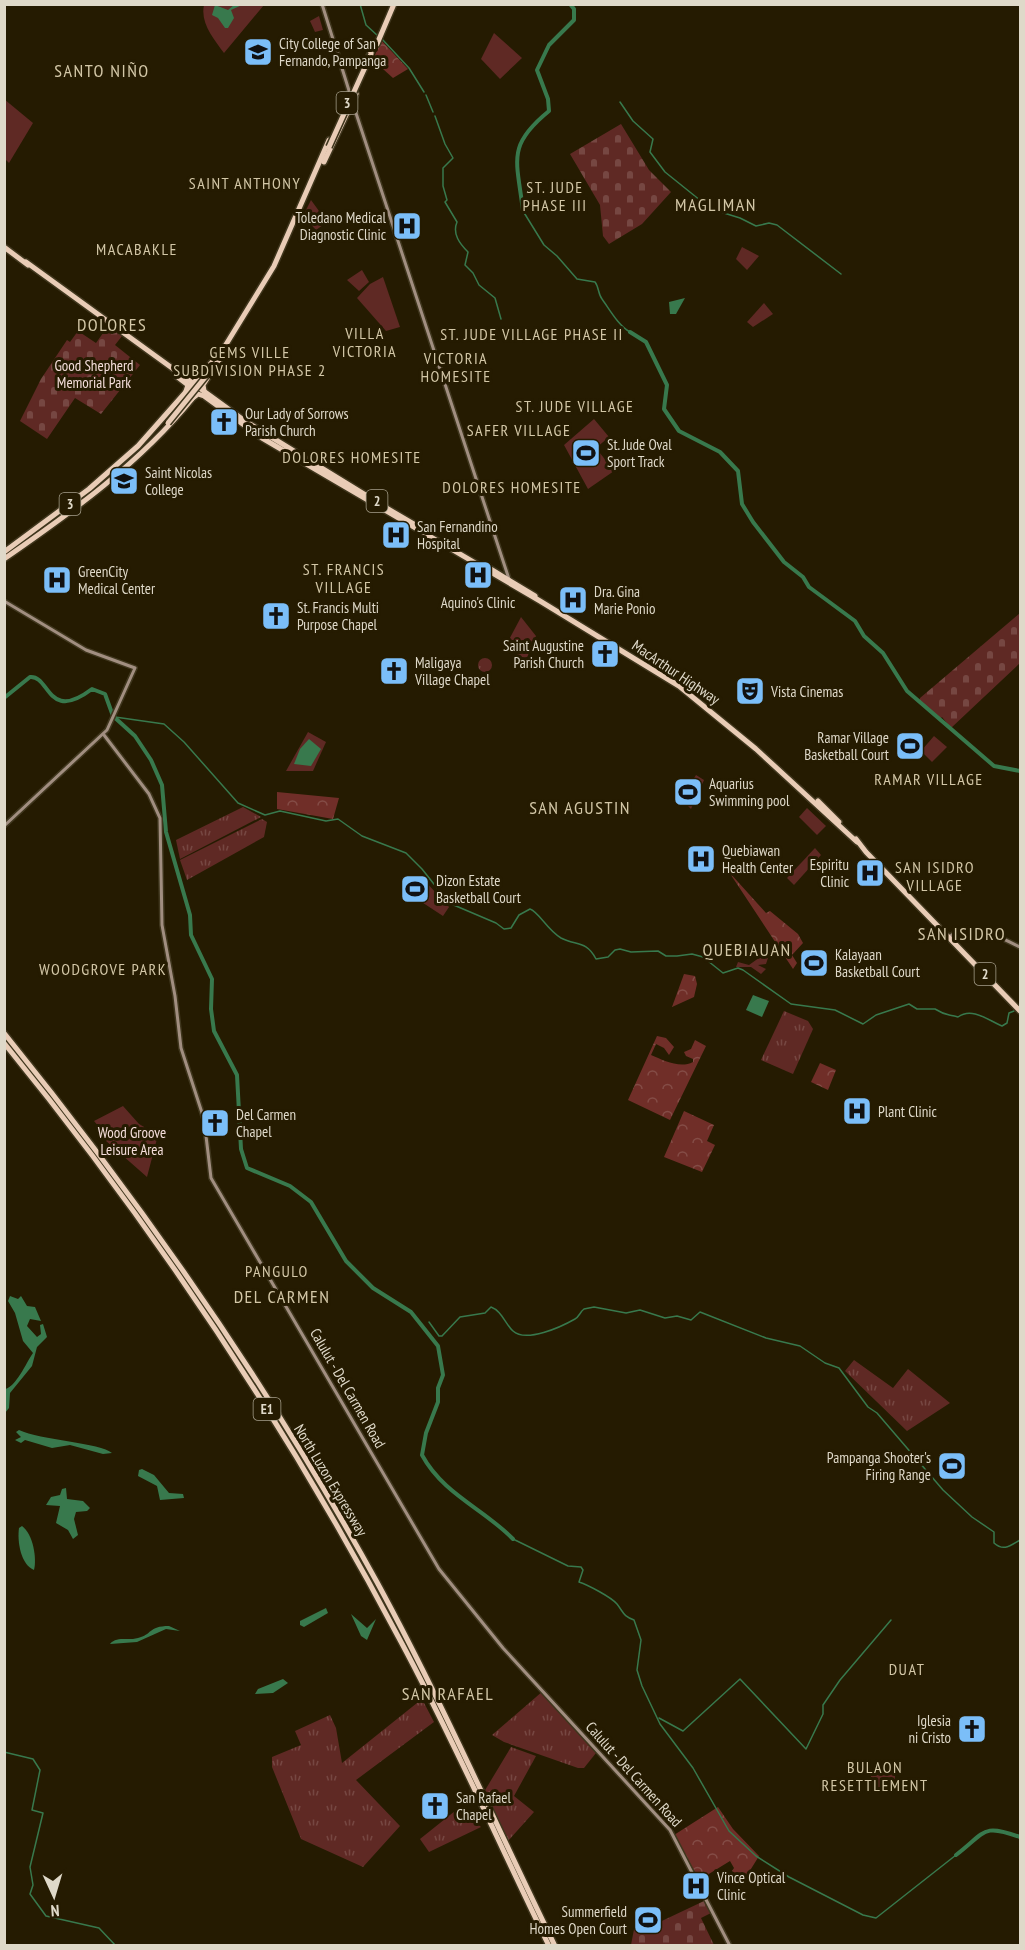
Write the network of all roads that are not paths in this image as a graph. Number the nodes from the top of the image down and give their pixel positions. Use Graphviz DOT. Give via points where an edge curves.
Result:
graph roads {
  1 [pos="322,4"];
  2 [pos="393,4"];
  3 [pos="378,39"];
  4 [pos="351,98"];
  5 [pos="329,147"];
  6 [pos="327,156"];
  7 [pos="320,166"];
  8 [pos="4,247"];
  9 [pos="260,296"];
  10 [pos="224,351"];
  11 [pos="209,371"];
  12 [pos="192,387"];
  13 [pos="200,393"];
  14 [pos="166,423"];
  15 [pos="154,439"];
  16 [pos="144,441"];
  17 [pos="80,496"];
  18 [pos="67,506"];
  19 [pos="74,509"];
  20 [pos="65,516"];
  21 [pos="4,552"];
  22 [pos="4,559"];
  23 [pos="508,582"];
  24 [pos="4,601"];
  25 [pos="104,735"];
  26 [pos="4,826"];
  27 [pos="949,936"];
  28 [pos="1020,947"];
  29 [pos="1020,1011"];
  30 [pos="4,1033"];
  31 [pos="4,1043"];
  32 [pos="549,1946"];
  33 [pos="555,1946"];
  34 [pos="730,1946"];
  1 -- 4 [label="main road"];
  2 -- 3 [label="highway, 3"];
  3 -- 4 [label="highway, 3"];
  3 -- 5 [label="highway, 3, bridge"];
  4 -- 6 [label="highway, 3"];
  4 -- 7 [label="highway, 3"];
  4 -- 23 [label="main road"];
  5 -- 6 [label="highway, 3"];
  5 -- 7 [label="highway, 3"];
  6 -- 9 [label="highway, 3" via="283,255"];
  7 -- 9 [label="highway, 3"];
  8 -- 12 [label="highway, MacArthur Highway / 2"];
  9 -- 10 [label="highway, 3"];
  10 -- 11 [label="highway, 3"];
  10 -- 14 [label="highway, 3, bridge"];
  11 -- 12 [label="highway, 3"];
  11 -- 13 [label="highway"];
  12 -- 13 [label="highway, MacArthur Highway / 2"];
  12 -- 16 [label="highway, 3"];
  13 -- 15 [label="highway, 3"];
  13 -- 23 [label="highway, MacArthur Highway / 2"];
  14 -- 15 [label="highway, 3"];
  14 -- 16 [label="highway, 3"];
  15 -- 19 [label="highway, 3"];
  16 -- 17 [label="highway, 3"];
  17 -- 18 [label="highway, 3"];
  17 -- 19 [label="highway"];
  18 -- 20 [label="highway"];
  18 -- 21 [label="highway, 3"];
  19 -- 20 [label="highway, 3"];
  20 -- 22 [label="highway, 3"];
  23 -- 27 [label="highway, MacArthur Highway / 2" via="687,691 788,777"];
  24 -- 25 [label="main road" via="86,650 135,668"];
  25 -- 26 [label="main road"];
  25 -- 34 [label="main road, Calulut - Del Carmen Road" via="145,788 160,818 162,925 182,1053 207,1132 210,1176 438,1569 598,1755 667,1826"];
  27 -- 28 [label="main road" via="974,927"];
  27 -- 29 [label="highway, MacArthur Highway / 2"];
  30 -- 33 [label="highway, North Luzon Expressway / E1" via="96,1149 200,1294 313,1472 437,1697"];
  31 -- 32 [label="highway, North Luzon Expressway / E1" via="170,1261 308,1476 417,1671"];
}
